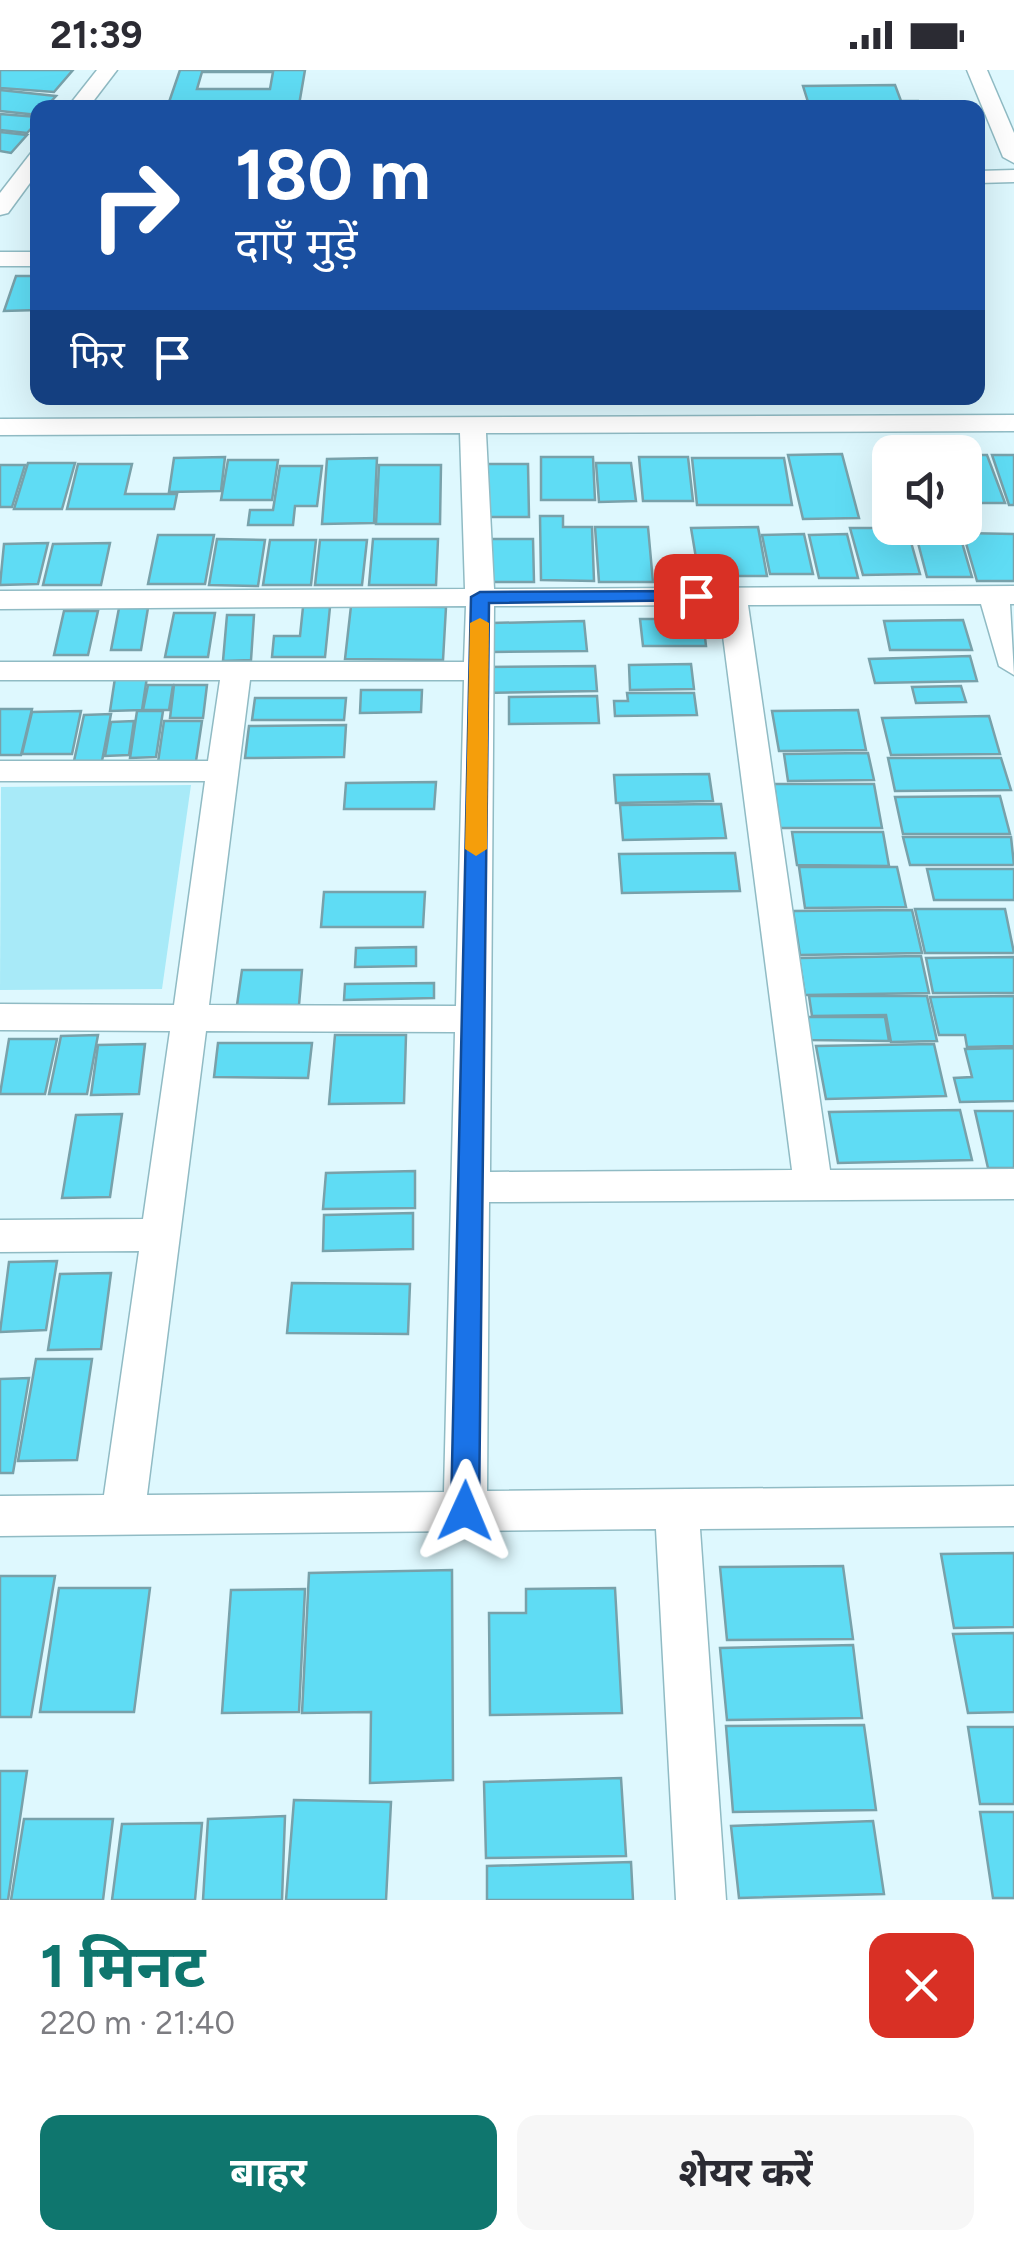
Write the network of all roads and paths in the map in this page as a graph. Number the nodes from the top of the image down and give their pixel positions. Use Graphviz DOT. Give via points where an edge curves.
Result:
graph roads {
  1 [pos="107,70"];
  2 [pos="977,70"];
  3 [pos="83,100"];
  4 [pos="1014,156"];
  5 [pos="30,168"];
  6 [pos="985,176"];
  7 [pos="1014,176"];
  8 [pos="0,208"];
  9 [pos="0,259"];
  10 [pos="30,259"];
  11 [pos="1014,422"];
  12 [pos="474,425"];
  13 [pos="0,426"];
  14 [pos="1004,595"];
  15 [pos="732,596"];
  16 [pos="480,597"];
  17 [pos="0,600"];
  18 [pos="1014,666"];
  19 [pos="0,671"];
  20 [pos="236,671"];
  21 [pos="479,671"];
  22 [pos="222,771"];
  23 [pos="0,772"];
  24 [pos="0,1018"];
  25 [pos="189,1018"];
  26 [pos="473,1019"];
  27 [pos="1014,1184"];
  28 [pos="813,1185"];
  29 [pos="471,1186"];
  30 [pos="161,1235"];
  31 [pos="0,1236"];
  32 [pos="1014,1506"];
  33 [pos="677,1509"];
  34 [pos="465,1511"];
  35 [pos="123,1514"];
  36 [pos="0,1516"];
  37 [pos="701,1900"];
  1 -- 3 [label="street"];
  2 -- 4 [label="street"];
  5 -- 8 [label="street"];
  6 -- 7 [label="street"];
  9 -- 10 [label="street"];
  11 -- 12 [label="street"];
  12 -- 13 [label="street"];
  12 -- 16 [label="street"];
  14 -- 15 [label="street"];
  14 -- 18 [label="street"];
  15 -- 16 [label="street"];
  15 -- 28 [label="street"];
  16 -- 17 [label="street"];
  16 -- 21 [label="street"];
  19 -- 20 [label="street"];
  20 -- 21 [label="street"];
  20 -- 22 [label="street"];
  21 -- 26 [label="street"];
  22 -- 23 [label="street"];
  22 -- 25 [label="street"];
  24 -- 25 [label="street"];
  25 -- 26 [label="street"];
  25 -- 30 [label="street"];
  26 -- 29 [label="street"];
  27 -- 28 [label="street"];
  28 -- 29 [label="street"];
  29 -- 34 [label="street"];
  30 -- 31 [label="street"];
  30 -- 35 [label="street"];
  32 -- 33 [label="street"];
  33 -- 34 [label="street"];
  33 -- 37 [label="street"];
  34 -- 35 [label="street"];
  35 -- 36 [label="street"];
}
